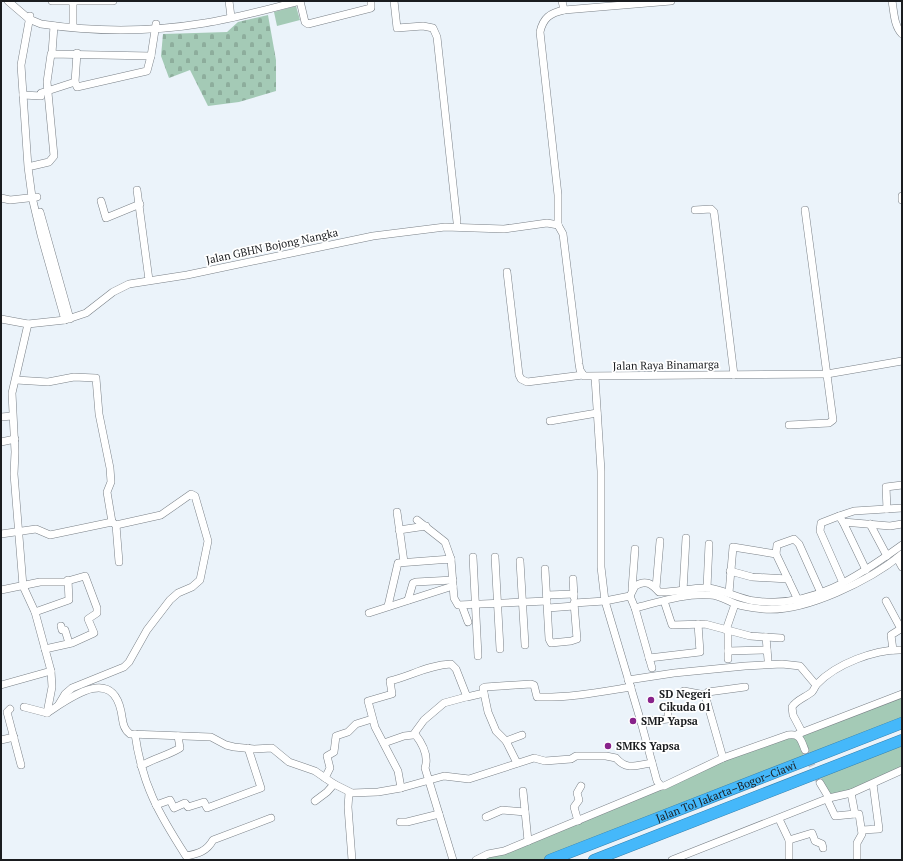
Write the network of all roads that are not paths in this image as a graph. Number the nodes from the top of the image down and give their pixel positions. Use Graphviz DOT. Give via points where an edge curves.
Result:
graph roads {
  1 [pos="8,1"];
  2 [pos="13,1"];
  3 [pos="53,1"];
  4 [pos="113,1"];
  5 [pos="229,1"];
  6 [pos="233,1"];
  7 [pos="279,1"];
  8 [pos="300,1"];
  9 [pos="372,1"];
  10 [pos="394,1"];
  11 [pos="562,1"];
  12 [pos="671,1"];
  13 [pos="892,1"];
  14 [pos="73,2"];
  15 [pos="94,2"];
  16 [pos="564,10"];
  17 [pos="233,15"];
  18 [pos="31,18"];
  19 [pos="73,25"];
  20 [pos="54,26"];
  21 [pos="156,26"];
  22 [pos="902,34"];
  23 [pos="52,53"];
  24 [pos="77,53"];
  25 [pos="151,56"];
  26 [pos="74,82"];
  27 [pos="49,91"];
  28 [pos="26,94"];
  29 [pos="32,166"];
  30 [pos="137,190"];
  31 [pos="902,196"];
  32 [pos="34,197"];
  33 [pos="1,198"];
  34 [pos="902,200"];
  35 [pos="101,201"];
  36 [pos="140,204"];
  37 [pos="695,210"];
  38 [pos="805,210"];
  39 [pos="458,222"];
  40 [pos="558,225"];
  41 [pos="507,272"];
  42 [pos="149,280"];
  43 [pos="1,319"];
  44 [pos="68,320"];
  45 [pos="28,324"];
  46 [pos="902,361"];
  47 [pos="827,374"];
  48 [pos="583,375"];
  49 [pos="734,375"];
  50 [pos="595,377"];
  51 [pos="16,380"];
  52 [pos="597,413"];
  53 [pos="12,416"];
  54 [pos="1,417"];
  55 [pos="550,421"];
  56 [pos="789,425"];
  57 [pos="15,439"];
  58 [pos="1,442"];
  59 [pos="902,484"];
  60 [pos="902,508"];
  61 [pos="887,509"];
  62 [pos="397,512"];
  63 [pos="841,519"];
  64 [pos="417,520"];
  65 [pos="114,524"];
  66 [pos="870,524"];
  67 [pos="902,524"];
  68 [pos="426,526"];
  69 [pos="890,526"];
  70 [pos="400,530"];
  71 [pos="18,531"];
  72 [pos="1,534"];
  73 [pos="877,536"];
  74 [pos="686,538"];
  75 [pos="660,541"];
  76 [pos="709,544"];
  77 [pos="902,545"];
  78 [pos="635,549"];
  79 [pos="776,554"];
  80 [pos="887,556"];
  81 [pos="899,556"];
  82 [pos="473,557"];
  83 [pos="495,557"];
  84 [pos="452,559"];
  85 [pos="520,561"];
  86 [pos="119,562"];
  87 [pos="404,562"];
  88 [pos="902,567"];
  89 [pos="546,569"];
  90 [pos="866,570"];
  91 [pos="730,571"];
  92 [pos="573,579"];
  93 [pos="788,579"];
  94 [pos="68,580"];
  95 [pos="453,583"];
  96 [pos="843,583"];
  97 [pos="23,586"];
  98 [pos="656,588"];
  99 [pos="707,588"];
  100 [pos="1,590"];
  101 [pos="682,590"];
  102 [pos="631,593"];
  103 [pos="729,593"];
  104 [pos="821,593"];
  105 [pos="574,594"];
  106 [pos="408,600"];
  107 [pos="664,600"];
  108 [pos="798,600"];
  109 [pos="547,601"];
  110 [pos="605,601"];
  111 [pos="886,601"];
  112 [pos="522,602"];
  113 [pos="498,603"];
  114 [pos="735,604"];
  115 [pos="476,605"];
  116 [pos="574,605"];
  117 [pos="388,606"];
  118 [pos="462,606"];
  119 [pos="635,608"];
  120 [pos="36,612"];
  121 [pos="369,613"];
  122 [pos="468,622"];
  123 [pos="698,624"];
  124 [pos="61,626"];
  125 [pos="727,630"];
  126 [pos="766,638"];
  127 [pos="781,638"];
  128 [pos="69,644"];
  129 [pos="525,645"];
  130 [pos="45,649"];
  131 [pos="500,649"];
  132 [pos="767,650"];
  133 [pos="893,650"];
  134 [pos="902,650"];
  135 [pos="728,651"];
  136 [pos="478,656"];
  137 [pos="649,658"];
  138 [pos="728,659"];
  139 [pos="768,660"];
  140 [pos="652,668"];
  141 [pos="51,671"];
  142 [pos="630,683"];
  143 [pos="1,685"];
  144 [pos="816,685"];
  145 [pos="745,687"];
  146 [pos="684,691"];
  147 [pos="484,693"];
  148 [pos="902,694"];
  149 [pos="705,695"];
  150 [pos="466,697"];
  151 [pos="58,705"];
  152 [pos="24,707"];
  153 [pos="10,709"];
  154 [pos="668,712"];
  155 [pos="47,713"];
  156 [pos="372,720"];
  157 [pos="641,722"];
  158 [pos="902,723"];
  159 [pos="799,733"];
  160 [pos="135,734"];
  161 [pos="415,734"];
  162 [pos="522,735"];
  163 [pos="178,736"];
  164 [pos="14,737"];
  165 [pos="1,740"];
  166 [pos="902,740"];
  167 [pos="506,741"];
  168 [pos="384,743"];
  169 [pos="248,748"];
  170 [pos="805,750"];
  171 [pos="723,758"];
  172 [pos="517,763"];
  173 [pos="652,763"];
  174 [pos="21,765"];
  175 [pos="141,766"];
  176 [pos="902,770"];
  177 [pos="325,778"];
  178 [pos="429,781"];
  179 [pos="820,782"];
  180 [pos="334,784"];
  181 [pos="873,784"];
  182 [pos="581,786"];
  183 [pos="661,786"];
  184 [pos="401,788"];
  185 [pos="523,791"];
  186 [pos="349,793"];
  187 [pos="851,793"];
  188 [pos="828,798"];
  189 [pos="315,801"];
  190 [pos="156,805"];
  191 [pos="525,812"];
  192 [pos="439,814"];
  193 [pos="855,814"];
  194 [pos="486,817"];
  195 [pos="271,818"];
  196 [pos="779,818"];
  197 [pos="578,821"];
  198 [pos="400,822"];
  199 [pos="862,830"];
  200 [pos="790,840"];
  201 [pos="528,841"];
  202 [pos="823,848"];
  203 [pos="186,858"];
  204 [pos="352,860"];
  205 [pos="453,860"];
  206 [pos="476,860"];
  207 [pos="550,860"];
  208 [pos="594,860"];
  209 [pos="672,860"];
  210 [pos="789,860"];
  211 [pos="857,860"];
  1 -- 18 [label="street"];
  2 -- 18 [label="street"];
  3 -- 14 [label="street"];
  4 -- 15 [label="street"];
  5 -- 17 [label="street"];
  6 -- 17 [label="street"];
  7 -- 17 [label="street"];
  8 -- 9 [label="street" via="305,22 308,24 371,8"];
  8 -- 17 [label="street"];
  10 -- 39 [label="street" via="397,28 433,28 437,37"];
  11 -- 16 [label="street"];
  12 -- 16 [label="street"];
  13 -- 22 [label="street" via="895,21"];
  14 -- 15 [label="street"];
  14 -- 19 [label="street"];
  16 -- 40 [label="street" via="547,17 542,22 540,32 558,195"];
  17 -- 21 [label="street" via="204,23"];
  18 -- 19 [label="street"];
  18 -- 20 [label="street"];
  18 -- 28 [label="street" via="21,65"];
  19 -- 20 [label="street"];
  19 -- 21 [label="street" via="117,30"];
  20 -- 23 [label="street"];
  21 -- 25 [label="street"];
  23 -- 24 [label="street"];
  23 -- 27 [label="street" via="48,72"];
  24 -- 25 [label="street"];
  24 -- 26 [label="street"];
  25 -- 26 [label="street" via="148,71 77,87"];
  26 -- 27 [label="street"];
  27 -- 28 [label="street"];
  27 -- 29 [label="street" via="54,156 49,162"];
  28 -- 29 [label="street"];
  28 -- 32 [label="street"];
  29 -- 32 [label="street"];
  30 -- 36 [label="street"];
  31 -- 34 [label="street"];
  32 -- 33 [label="street" via="10,200"];
  32 -- 44 [label="street" via="41,235"];
  35 -- 36 [label="street" via="106,218"];
  36 -- 42 [label="street"];
  37 -- 49 [label="street" via="711,209 714,212"];
  38 -- 47 [label="street"];
  40 -- 42 [label="street, Jalan GBHN Bojong Nangka" via="547,223 504,229 445,227 373,236 187,275"];
  40 -- 48 [label="street" via="563,234 579,364"];
  41 -- 48 [label="street, Jalan Raya Binamarga" via="521,379 527,382"];
  42 -- 44 [label="street, Jalan GBHN Bojong Nangka" via="124,286 93,309"];
  43 -- 45 [label="street, Jalan GBHN Bojong Nangka"];
  44 -- 45 [label="street, Jalan GBHN Bojong Nangka"];
  45 -- 51 [label="street"];
  46 -- 47 [label="street, Jalan Raya Binamarga"];
  47 -- 49 [label="street, Jalan Raya Binamarga"];
  47 -- 56 [label="street" via="832,422"];
  48 -- 50 [label="street, Jalan Raya Binamarga"];
  49 -- 50 [label="street, Jalan Raya Binamarga"];
  50 -- 52 [label="street"];
  51 -- 53 [label="street" via="12,393"];
  51 -- 65 [label="street" via="48,382 74,377 96,378 99,414 111,475 107,492"];
  52 -- 55 [label="street"];
  52 -- 110 [label="street" via="601,471 601,567"];
  53 -- 54 [label="street"];
  53 -- 57 [label="street"];
  57 -- 58 [label="street"];
  57 -- 71 [label="street" via="14,474"];
  59 -- 61 [label="street" via="886,487"];
  60 -- 61 [label="street"];
  61 -- 63 [label="street" via="854,511"];
  62 -- 70 [label="street"];
  63 -- 66 [label="street"];
  63 -- 90 [label="street"];
  63 -- 96 [label="street" via="823,521 819,528"];
  64 -- 68 [label="street"];
  65 -- 71 [label="street" via="50,535 36,529"];
  65 -- 86 [label="street"];
  65 -- 151 [label="street" via="161,515 194,494 208,540 203,572 196,584 170,600 124,667 72,688"];
  66 -- 69 [label="street"];
  66 -- 73 [label="street"];
  67 -- 69 [label="street"];
  68 -- 70 [label="street"];
  68 -- 84 [label="street" via="445,542"];
  69 -- 73 [label="street"];
  70 -- 87 [label="street"];
  71 -- 72 [label="street"];
  71 -- 97 [label="street"];
  73 -- 80 [label="street"];
  74 -- 101 [label="street"];
  75 -- 98 [label="street"];
  76 -- 99 [label="street"];
  77 -- 80 [label="street"];
  78 -- 102 [label="street"];
  79 -- 91 [label="street" via="735,547 732,550"];
  79 -- 93 [label="street"];
  79 -- 104 [label="street" via="777,545 790,539 796,540"];
  80 -- 90 [label="street"];
  81 -- 88 [label="street"];
  81 -- 114 [label="street" via="849,587 805,604 773,609"];
  82 -- 115 [label="street"];
  83 -- 113 [label="street"];
  84 -- 87 [label="street"];
  84 -- 95 [label="street"];
  85 -- 112 [label="street"];
  87 -- 117 [label="street" via="397,566"];
  89 -- 109 [label="street"];
  90 -- 96 [label="street"];
  91 -- 93 [label="street" via="752,577"];
  91 -- 103 [label="street"];
  92 -- 105 [label="street"];
  93 -- 108 [label="street"];
  94 -- 97 [label="street"];
  94 -- 120 [label="street" via="69,600"];
  94 -- 128 [label="street" via="84,576 97,608 97,613 88,619 94,633"];
  95 -- 106 [label="street"];
  95 -- 106 [label="street" via="413,583"];
  95 -- 118 [label="street" via="455,602"];
  96 -- 104 [label="street"];
  97 -- 100 [label="street"];
  97 -- 120 [label="street"];
  98 -- 101 [label="street" via="659,592"];
  98 -- 102 [label="street" via="650,583 643,583 637,585"];
  99 -- 101 [label="street"];
  99 -- 103 [label="street"];
  102 -- 110 [label="street"];
  102 -- 119 [label="street"];
  103 -- 108 [label="street" via="753,601 774,603"];
  104 -- 108 [label="street"];
  105 -- 109 [label="street"];
  105 -- 116 [label="street"];
  106 -- 117 [label="street"];
  107 -- 114 [label="street" via="708,594 722,597"];
  107 -- 119 [label="street"];
  107 -- 123 [label="street" via="671,624"];
  109 -- 112 [label="street"];
  109 -- 116 [label="street"];
  109 -- 116 [label="street" via="549,639 553,644 577,639"];
  110 -- 116 [label="street"];
  110 -- 142 [label="street"];
  111 -- 133 [label="street" via="900,627 891,634"];
  112 -- 113 [label="street"];
  112 -- 129 [label="street"];
  113 -- 115 [label="street"];
  113 -- 131 [label="street"];
  114 -- 125 [label="street"];
  115 -- 118 [label="street"];
  115 -- 136 [label="street"];
  117 -- 121 [label="street"];
  118 -- 122 [label="street"];
  119 -- 137 [label="street"];
  120 -- 130 [label="street"];
  123 -- 125 [label="street" via="718,626"];
  123 -- 137 [label="street" via="700,652"];
  124 -- 128 [label="street" via="62,630 65,630"];
  125 -- 126 [label="street"];
  125 -- 135 [label="street"];
  126 -- 127 [label="street"];
  126 -- 132 [label="street"];
  128 -- 130 [label="street"];
  130 -- 141 [label="street"];
  132 -- 135 [label="street"];
  132 -- 139 [label="street"];
  133 -- 134 [label="street"];
  133 -- 144 [label="street" via="846,663"];
  135 -- 138 [label="street"];
  137 -- 140 [label="street"];
  141 -- 143 [label="street"];
  141 -- 155 [label="street" via="52,687"];
  142 -- 144 [label="street" via="692,671 795,664 800,666"];
  142 -- 147 [label="street" via="582,695 537,696 534,685 531,684 485,687"];
  142 -- 157 [label="street"];
  144 -- 159 [label="street" via="792,707"];
  145 -- 149 [label="street" via="708,692"];
  146 -- 149 [label="street"];
  147 -- 150 [label="street"];
  147 -- 167 [label="street" via="496,731"];
  148 -- 159 [label="street"];
  149 -- 171 [label="street"];
  150 -- 156 [label="street" via="453,665 436,665 390,681 392,694 368,701"];
  150 -- 161 [label="street" via="444,703 424,720"];
  151 -- 155 [label="street"];
  151 -- 160 [label="street" via="86,690 97,687 109,690 118,700 126,730 130,734"];
  152 -- 155 [label="street"];
  153 -- 164 [label="street" via="8,712"];
  154 -- 157 [label="street" via="668,719"];
  156 -- 168 [label="street"];
  156 -- 177 [label="street" via="356,724 348,732 336,736 334,752 327,756 330,768"];
  157 -- 173 [label="street"];
  158 -- 207 [label="highway, Jalan Tol Jakarta–Bogor–Ciawi"];
  159 -- 170 [label="street"];
  159 -- 171 [label="street" via="782,736"];
  160 -- 163 [label="street"];
  160 -- 175 [label="street"];
  161 -- 168 [label="street"];
  161 -- 178 [label="street" via="426,757 425,768"];
  162 -- 167 [label="street"];
  163 -- 169 [label="street" via="211,737 226,745"];
  163 -- 175 [label="street" via="180,748"];
  164 -- 165 [label="street"];
  164 -- 174 [label="street"];
  166 -- 208 [label="highway, Jalan Tol Jakarta–Bogor–Ciawi"];
  167 -- 172 [label="street"];
  168 -- 184 [label="street" via="398,771"];
  169 -- 177 [label="street" via="272,748 289,762 315,771"];
  169 -- 190 [label="street" via="261,788 207,808 204,802 188,807 185,803 174,808 170,800"];
  171 -- 183 [label="street"];
  172 -- 173 [label="street" via="534,758 556,761 576,756 599,756 616,758 627,767"];
  172 -- 178 [label="street" via="497,772 469,779 445,776"];
  173 -- 183 [label="street" via="655,778"];
  175 -- 190 [label="street" via="144,780"];
  176 -- 181 [label="street"];
  177 -- 180 [label="street"];
  178 -- 184 [label="street"];
  178 -- 192 [label="street"];
  179 -- 188 [label="street"];
  180 -- 186 [label="street"];
  180 -- 189 [label="street"];
  181 -- 187 [label="street"];
  181 -- 199 [label="street" via="879,829"];
  182 -- 197 [label="street" via="577,793 579,800 574,807"];
  183 -- 197 [label="street"];
  184 -- 186 [label="street" via="363,794"];
  185 -- 191 [label="street"];
  186 -- 204 [label="street"];
  187 -- 188 [label="street"];
  187 -- 193 [label="street"];
  188 -- 193 [label="street" via="835,816"];
  188 -- 196 [label="street"];
  190 -- 203 [label="street"];
  191 -- 194 [label="street" via="502,810"];
  191 -- 201 [label="street"];
  192 -- 198 [label="street"];
  192 -- 205 [label="street"];
  193 -- 199 [label="street" via="859,814"];
  195 -- 203 [label="street" via="213,840 205,850"];
  196 -- 200 [label="street"];
  196 -- 209 [label="street"];
  197 -- 201 [label="street"];
  199 -- 211 [label="street" via="857,843"];
  200 -- 202 [label="street" via="812,833 815,841 822,844"];
  200 -- 210 [label="street"];
  201 -- 206 [label="street"];
}
